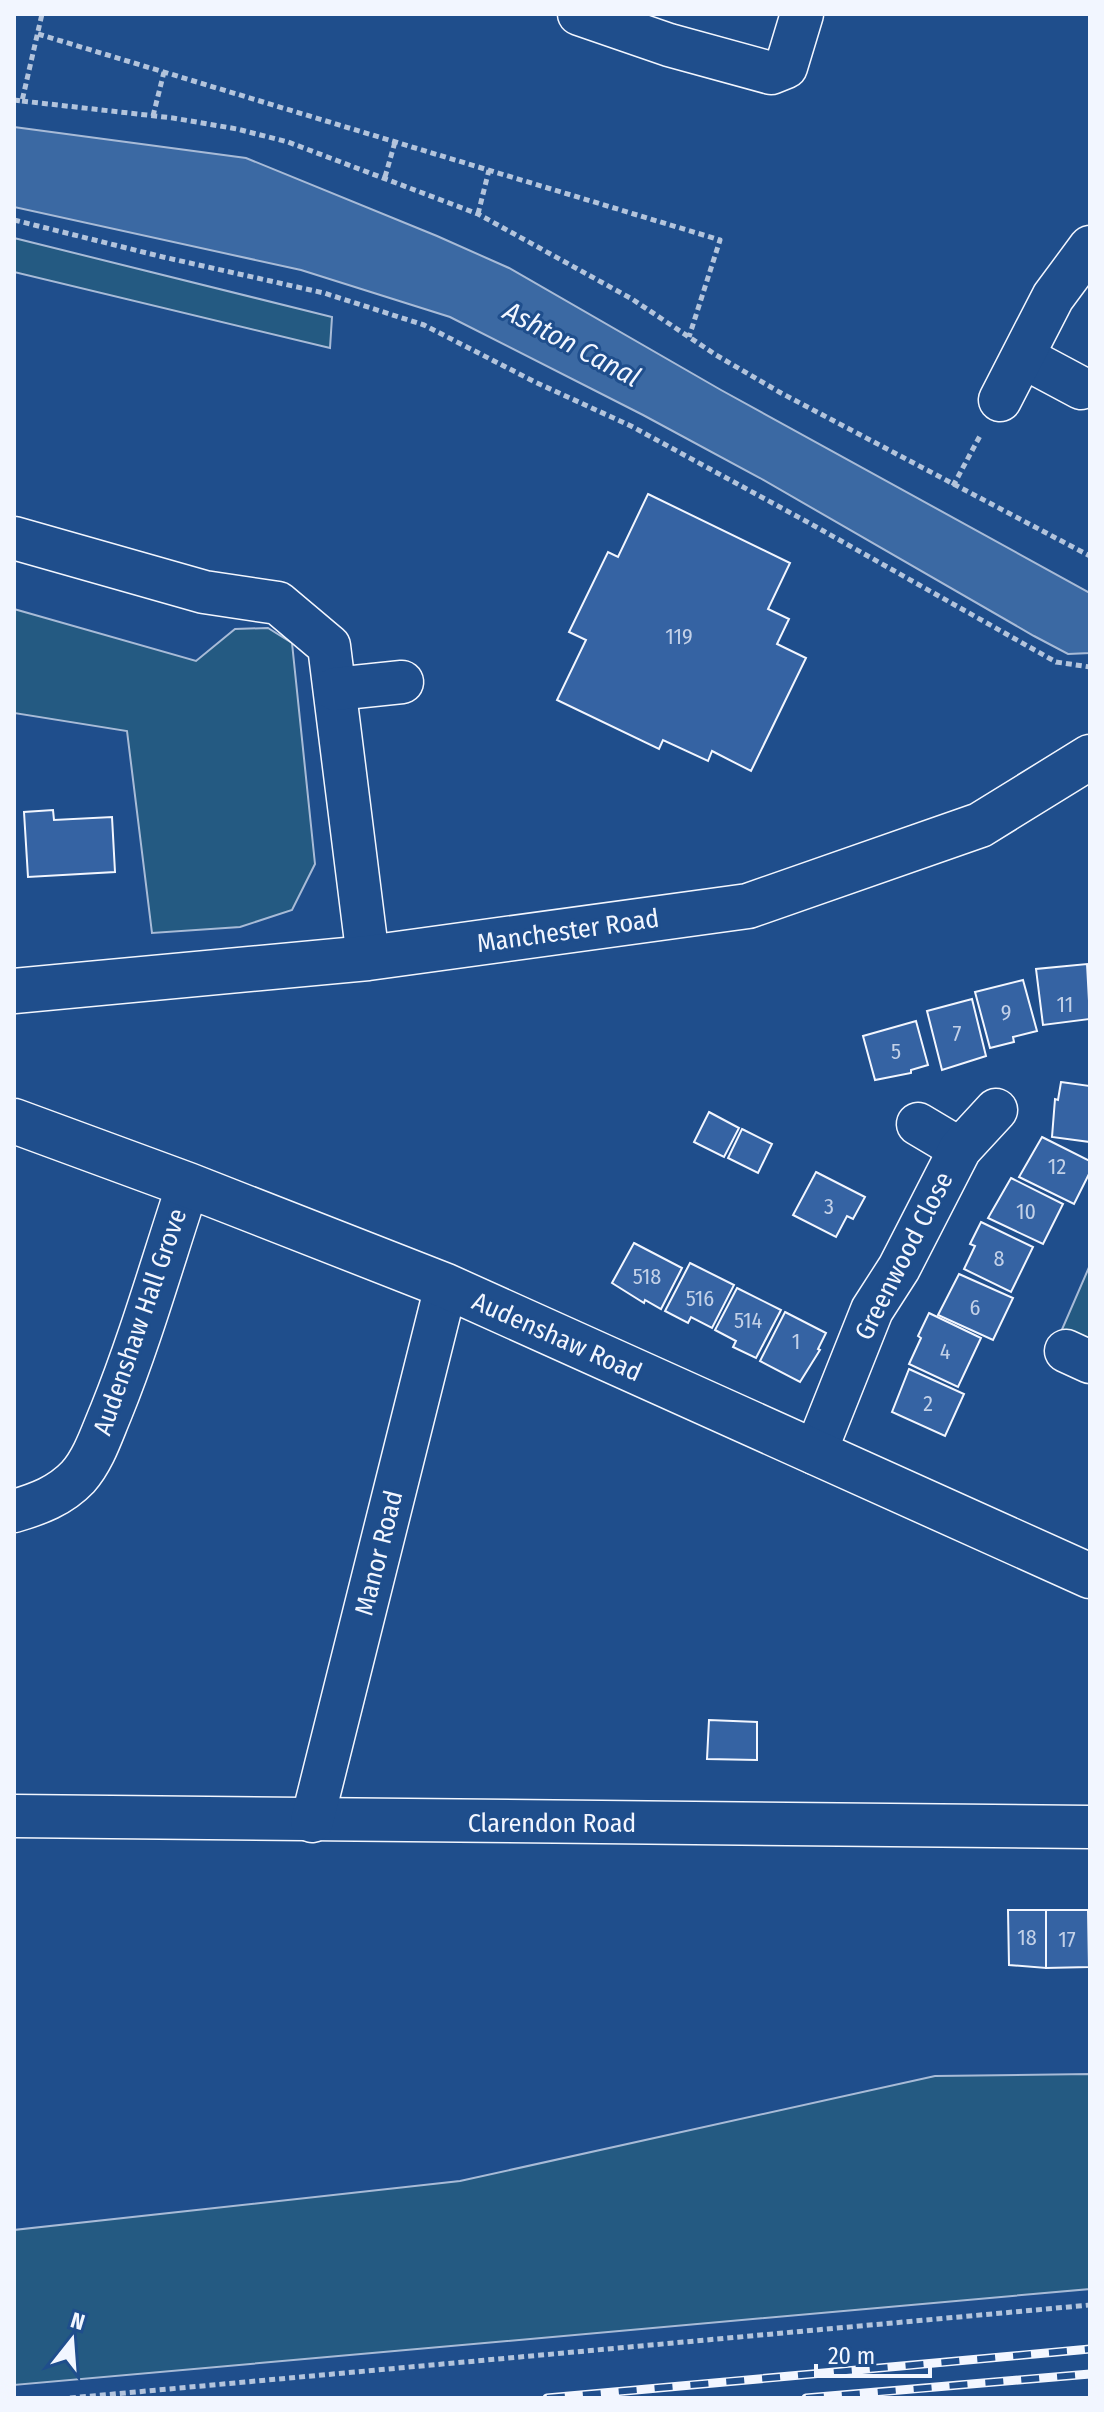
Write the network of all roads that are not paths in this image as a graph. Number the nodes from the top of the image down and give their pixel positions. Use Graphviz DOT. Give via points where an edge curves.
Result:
graph roads {
  1 [pos="579,14"];
  2 [pos="802,14"];
  3 [pos="1090,247"];
  4 [pos="1023,357"];
  5 [pos="1081,388"];
  6 [pos="1000,400"];
  7 [pos="14,538"];
  8 [pos="402,682"];
  9 [pos="335,689"];
  10 [pos="1090,757"];
  11 [pos="368,958"];
  12 [pos="14,991"];
  13 [pos="996,1110"];
  14 [pos="14,1121"];
  15 [pos="918,1124"];
  16 [pos="960,1149"];
  17 [pos="188,1185"];
  18 [pos="446,1286"];
  19 [pos="815,1453"];
  20 [pos="14,1511"];
  21 [pos="1090,1576"];
  22 [pos="14,1816"];
  23 [pos="312,1821"];
  24 [pos="1090,1827"];
  1 -- 2 [label="street" via="771,73 786,67"];
  3 -- 4 [label="street" via="1053,297"];
  4 -- 5 [label="street"];
  4 -- 6 [label="street"];
  7 -- 9 [label="street" via="204,592 278,603 329,646"];
  8 -- 9 [label="street"];
  9 -- 11 [label="street"];
  10 -- 11 [label="main road, Manchester Road" via="980,825 748,906"];
  11 -- 12 [label="main road, Manchester Road"];
  13 -- 16 [label="street, Greenwood Close"];
  14 -- 17 [label="main road, Audenshaw Road"];
  15 -- 16 [label="street, Greenwood Close"];
  16 -- 19 [label="street, Greenwood Close" via="872,1310"];
  17 -- 18 [label="main road, Audenshaw Road"];
  17 -- 20 [label="street, Audenshaw Hall Grove" via="99,1443 61,1492"];
  18 -- 19 [label="main road, Audenshaw Road"];
  18 -- 23 [label="street, Manor Road"];
  19 -- 21 [label="main road, Audenshaw Road"];
  22 -- 23 [label="street, Clarendon Road"];
  23 -- 24 [label="street, Clarendon Road"];
}
